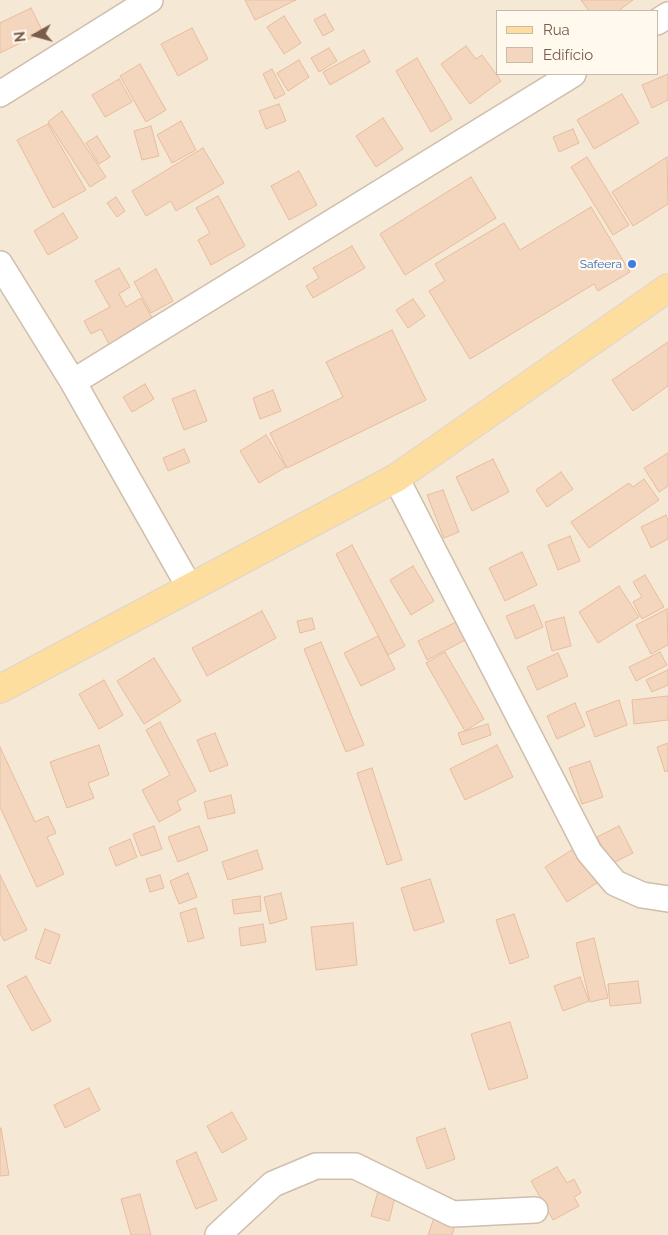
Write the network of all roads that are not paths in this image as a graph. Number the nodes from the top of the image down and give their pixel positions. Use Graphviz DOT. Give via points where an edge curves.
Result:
graph roads {
  1 [pos="150,0"];
  2 [pos="571,75"];
  3 [pos="0,94"];
  4 [pos="0,264"];
  5 [pos="668,288"];
  6 [pos="73,382"];
  7 [pos="396,478"];
  8 [pos="190,588"];
  9 [pos="0,689"];
  10 [pos="668,899"];
  11 [pos="535,1210"];
  12 [pos="218,1235"];
  1 -- 3 [label="street"];
  2 -- 6 [label="street"];
  4 -- 6 [label="street"];
  5 -- 7 [label="main road"];
  6 -- 8 [label="street"];
  7 -- 8 [label="main road"];
  7 -- 10 [label="street" via="589,852 615,883 642,895"];
  8 -- 9 [label="main road"];
  11 -- 12 [label="street" via="453,1214 356,1166 316,1166 273,1184"];
}
